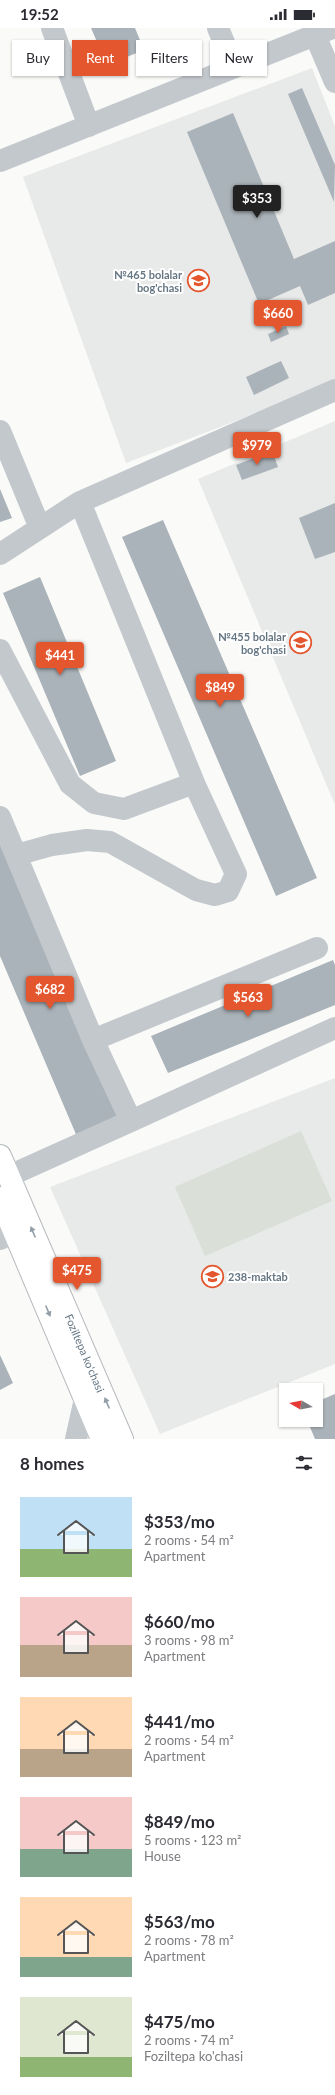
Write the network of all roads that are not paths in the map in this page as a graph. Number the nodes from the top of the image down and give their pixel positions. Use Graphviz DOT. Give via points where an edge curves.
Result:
graph roads {
  1 [pos="52,28"];
  2 [pos="218,28"];
  3 [pos="324,31"];
  4 [pos="223,40"];
  5 [pos="267,54"];
  6 [pos="212,76"];
  7 [pos="335,82"];
  8 [pos="88,126"];
  9 [pos="0,161"];
  10 [pos="335,390"];
  11 [pos="0,431"];
  12 [pos="80,502"];
  13 [pos="40,528"];
  14 [pos="0,554"];
  15 [pos="0,650"];
  16 [pos="194,783"];
  17 [pos="0,817"];
  18 [pos="16,855"];
  19 [pos="317,948"];
  20 [pos="335,1028"];
  21 [pos="93,1040"];
  22 [pos="131,1121"];
  23 [pos="0,1156"];
  24 [pos="9,1176"];
  25 [pos="0,1199"];
  26 [pos="8,1235"];
  27 [pos="85,1400"];
  28 [pos="76,1439"];
  29 [pos="102,1439"];
  30 [pos="122,1439"];
  1 -- 8 [label="lane"];
  2 -- 4 [label="lane"];
  3 -- 5 [label="lane"];
  3 -- 7 [label="lane"];
  6 -- 8 [label="lane"];
  8 -- 9 [label="lane"];
  10 -- 12 [label="lane"];
  11 -- 13 [label="lane"];
  12 -- 13 [label="lane"];
  12 -- 16 [label="lane"];
  13 -- 14 [label="lane"];
  15 -- 16 [label="lane" via="70,784 94,803 124,809"];
  16 -- 18 [label="lane" via="236,874 228,891 215,895 196,890 110,842 87,840 52,845"];
  17 -- 18 [label="lane"];
  18 -- 21 [label="lane"];
  19 -- 21 [label="lane"];
  20 -- 22 [label="lane"];
  21 -- 22 [label="lane"];
  22 -- 24 [label="lane"];
  23 -- 24 [label="main road, Foziltepa ko'chasi"];
  30 -- 24 [label="main road, Foziltepa ko'chasi, one-way"];
  25 -- 26 [label="main road, Foziltepa ko'chasi"];
  26 -- 27 [label="main road, Foziltepa ko'chasi, one-way"];
  27 -- 28 [label="lane"];
  27 -- 29 [label="main road, Foziltepa ko'chasi"];
}
